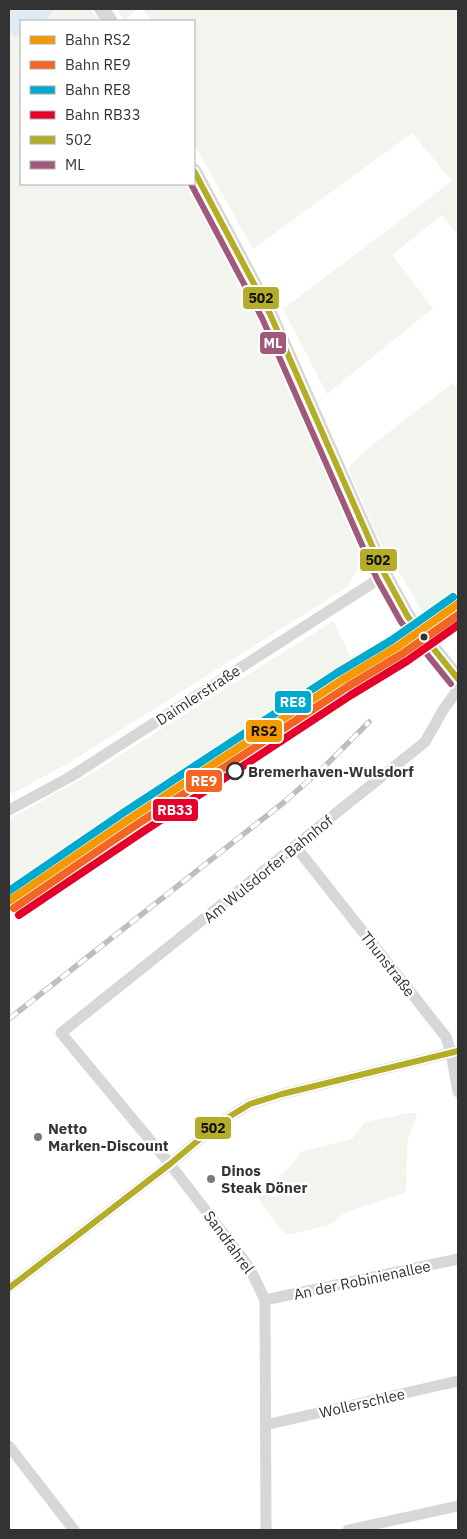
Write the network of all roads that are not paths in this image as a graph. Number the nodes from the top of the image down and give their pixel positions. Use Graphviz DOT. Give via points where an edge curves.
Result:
graph roads {
  1 [pos="102,9"];
  2 [pos="109,20"];
  3 [pos="195,173"];
  4 [pos="385,575"];
  5 [pos="458,680"];
  6 [pos="458,689"];
  7 [pos="9,810"];
  8 [pos="296,847"];
  9 [pos="61,1033"];
  10 [pos="455,1052"];
  11 [pos="458,1092"];
  12 [pos="170,1164"];
  13 [pos="458,1259"];
  14 [pos="9,1288"];
  15 [pos="265,1300"];
  16 [pos="458,1380"];
  17 [pos="265,1425"];
  18 [pos="9,1446"];
  19 [pos="458,1506"];
  20 [pos="74,1530"];
  21 [pos="266,1530"];
  22 [pos="348,1530"];
  1 -- 2 [label="street"];
  3 -- 4 [label="street" via="270,314"];
  4 -- 5 [label="street" via="415,625"];
  4 -- 7 [label="street, Daimlerstraße" via="70,777"];
  6 -- 8 [label="street, Am Wulsdorfer Bahnhof" via="424,742"];
  8 -- 9 [label="street, Am Wulsdorfer Bahnhof"];
  8 -- 10 [label="street, Thunstraße"];
  9 -- 12 [label="street, Sandfahrel"];
  10 -- 11 [label="street, Thunstraße"];
  10 -- 12 [label="street" via="250,1104 219,1123"];
  12 -- 14 [label="street"];
  12 -- 15 [label="street, Sandfahrel" via="240,1254"];
  13 -- 15 [label="street, An der Robinienallee"];
  15 -- 17 [label="street, Sandfahrel"];
  16 -- 17 [label="street, Wollerschlee"];
  17 -- 21 [label="street, Sandfahrel"];
  18 -- 20 [label="street"];
  19 -- 22 [label="street"];
}
